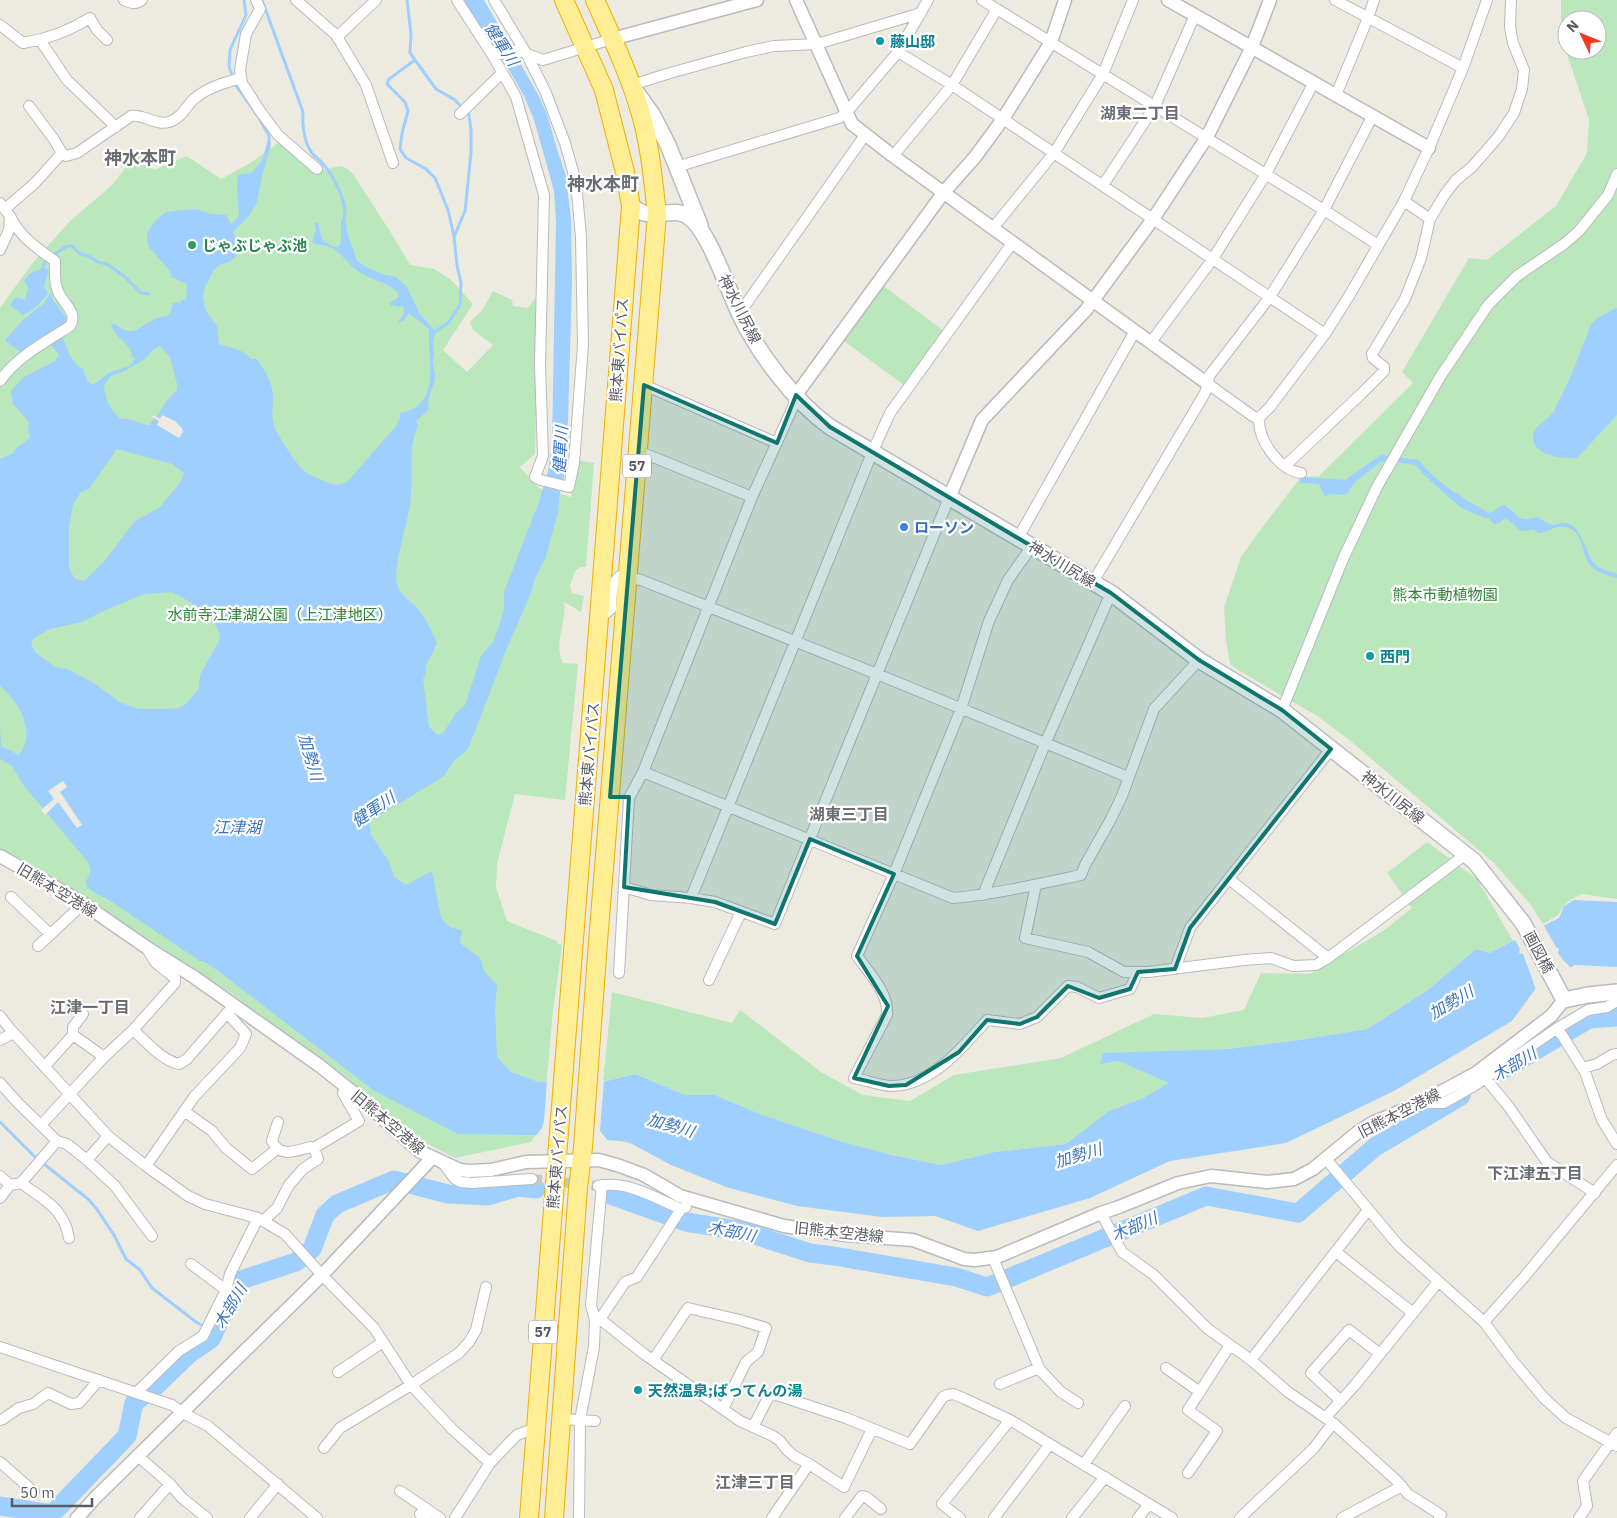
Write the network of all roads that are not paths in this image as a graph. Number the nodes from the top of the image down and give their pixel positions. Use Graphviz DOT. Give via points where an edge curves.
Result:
graph roads {
  1 [pos="124,0"];
  2 [pos="142,0"];
  3 [pos="256,0"];
  4 [pos="296,0"];
  5 [pos="376,0"];
  6 [pos="457,0"];
  7 [pos="494,0"];
  8 [pos="564,0"];
  9 [pos="595,0"];
  10 [pos="757,0"];
  11 [pos="796,0"];
  12 [pos="928,0"];
  13 [pos="982,0"];
  14 [pos="1065,0"];
  15 [pos="1133,0"];
  16 [pos="1270,0"];
  17 [pos="1335,0"];
  18 [pos="1374,0"];
  19 [pos="1487,0"];
  20 [pos="1511,0"];
  21 [pos="1172,1"];
  22 [pos="731,3"];
  23 [pos="997,9"];
  24 [pos="921,13"];
  25 [pos="1195,15"];
  26 [pos="1368,18"];
  27 [pos="0,25"];
  28 [pos="337,37"];
  29 [pos="612,39"];
  30 [pos="40,40"];
  31 [pos="107,40"];
  32 [pos="1051,42"];
  33 [pos="817,44"];
  34 [pos="1252,47"];
  35 [pos="585,48"];
  36 [pos="522,52"];
  37 [pos="898,52"];
  38 [pos="493,56"];
  39 [pos="1463,68"];
  40 [pos="502,73"];
  41 [pos="1103,74"];
  42 [pos="241,78"];
  43 [pos="630,82"];
  44 [pos="1314,82"];
  45 [pos="952,85"];
  46 [pos="1336,95"];
  47 [pos="29,106"];
  48 [pos="1154,106"];
  49 [pos="846,113"];
  50 [pos="460,114"];
  51 [pos="1373,116"];
  52 [pos="1003,119"];
  53 [pos="116,127"];
  54 [pos="865,135"];
  55 [pos="1207,137"];
  56 [pos="1429,148"];
  57 [pos="62,153"];
  58 [pos="1054,153"];
  59 [pos="893,156"];
  60 [pos="392,163"];
  61 [pos="676,167"];
  62 [pos="317,169"];
  63 [pos="1266,174"];
  64 [pos="1617,174"];
  65 [pos="1103,185"];
  66 [pos="944,192"];
  67 [pos="1404,201"];
  68 [pos="631,206"];
  69 [pos="5,209"];
  70 [pos="1324,210"];
  71 [pos="657,214"];
  72 [pos="1153,219"];
  73 [pos="1430,219"];
  74 [pos="993,228"];
  75 [pos="706,238"];
  76 [pos="1013,242"];
  77 [pos="1378,245"];
  78 [pos="0,250"];
  79 [pos="1212,260"];
  80 [pos="1269,298"];
  81 [pos="1093,300"];
  82 [pos="740,314"];
  83 [pos="1135,331"];
  84 [pos="1324,334"];
  85 [pos="1151,342"];
  86 [pos="0,381"];
  87 [pos="1208,384"];
  88 [pos="644,385"];
  89 [pos="796,395"];
  90 [pos="1259,418"];
  91 [pos="776,443"];
  92 [pos="638,451"];
  93 [pos="872,453"];
  94 [pos="1285,466"];
  95 [pos="1301,473"];
  96 [pos="752,497"];
  97 [pos="949,498"];
  98 [pos="1018,538"];
  99 [pos="1032,546"];
  100 [pos="628,577"];
  101 [pos="1093,582"];
  102 [pos="1111,593"];
  103 [pos="709,607"];
  104 [pos="600,618"];
  105 [pos="796,642"];
  106 [pos="1198,660"];
  107 [pos="877,674"];
  108 [pos="961,709"];
  109 [pos="1282,710"];
  110 [pos="1045,744"];
  111 [pos="1331,749"];
  112 [pos="643,772"];
  113 [pos="1128,778"];
  114 [pos="610,798"];
  115 [pos="629,798"];
  116 [pos="728,806"];
  117 [pos="810,839"];
  118 [pos="1466,854"];
  119 [pos="2,861"];
  120 [pos="894,874"];
  121 [pos="1230,878"];
  122 [pos="1036,885"];
  123 [pos="624,887"];
  124 [pos="983,895"];
  125 [pos="11,897"];
  126 [pos="691,898"];
  127 [pos="82,904"];
  128 [pos="742,912"];
  129 [pos="1524,923"];
  130 [pos="50,934"];
  131 [pos="38,946"];
  132 [pos="146,947"];
  133 [pos="1328,958"];
  134 [pos="1175,969"];
  135 [pos="1138,972"];
  136 [pos="619,973"];
  137 [pos="709,980"];
  138 [pos="1617,992"];
  139 [pos="1564,1000"];
  140 [pos="1617,1001"];
  141 [pos="230,1009"];
  142 [pos="83,1014"];
  143 [pos="0,1016"];
  144 [pos="1556,1029"];
  145 [pos="133,1030"];
  146 [pos="13,1033"];
  147 [pos="73,1035"];
  148 [pos="0,1040"];
  149 [pos="1617,1054"];
  150 [pos="104,1057"];
  151 [pos="45,1066"];
  152 [pos="1583,1068"];
  153 [pos="1486,1079"];
  154 [pos="0,1083"];
  155 [pos="347,1088"];
  156 [pos="70,1094"];
  157 [pos="1420,1103"];
  158 [pos="184,1111"];
  159 [pos="278,1122"];
  160 [pos="41,1125"];
  161 [pos="108,1136"];
  162 [pos="57,1142"];
  163 [pos="1617,1144"];
  164 [pos="314,1148"];
  165 [pos="277,1149"];
  166 [pos="557,1154"];
  167 [pos="582,1154"];
  168 [pos="1326,1159"];
  169 [pos="87,1160"];
  170 [pos="437,1160"];
  171 [pos="1617,1165"];
  172 [pos="146,1166"];
  173 [pos="0,1176"];
  174 [pos="532,1179"];
  175 [pos="15,1184"];
  176 [pos="1595,1193"];
  177 [pos="0,1198"];
  178 [pos="695,1201"];
  179 [pos="681,1209"];
  180 [pos="1368,1210"];
  181 [pos="1101,1213"];
  182 [pos="260,1219"];
  183 [pos="152,1236"];
  184 [pos="68,1238"];
  185 [pos="1336,1252"];
  186 [pos="993,1258"];
  187 [pos="191,1264"];
  188 [pos="322,1275"];
  189 [pos="1438,1282"];
  190 [pos="486,1287"];
  191 [pos="226,1290"];
  192 [pos="1413,1313"];
  193 [pos="598,1320"];
  194 [pos="1484,1322"];
  195 [pos="383,1342"];
  196 [pos="1230,1345"];
  197 [pos="0,1348"];
  198 [pos="1380,1354"];
  199 [pos="653,1360"];
  200 [pos="1251,1360"];
  201 [pos="1039,1368"];
  202 [pos="1166,1368"];
  203 [pos="338,1372"];
  204 [pos="100,1380"];
  205 [pos="1000,1384"];
  206 [pos="412,1385"];
  207 [pos="1200,1392"];
  208 [pos="136,1393"];
  209 [pos="1341,1401"];
  210 [pos="1078,1403"];
  211 [pos="1125,1406"];
  212 [pos="723,1409"];
  213 [pos="183,1413"];
  214 [pos="562,1419"];
  215 [pos="0,1420"];
  216 [pos="580,1420"];
  217 [pos="1010,1420"];
  218 [pos="1329,1420"];
  219 [pos="595,1421"];
  220 [pos="753,1427"];
  221 [pos="536,1428"];
  222 [pos="872,1429"];
  223 [pos="1617,1433"];
  224 [pos="1050,1444"];
  225 [pos="1614,1445"];
  226 [pos="324,1448"];
  227 [pos="138,1456"];
  228 [pos="0,1462"];
  229 [pos="490,1464"];
  230 [pos="809,1464"];
  231 [pos="1084,1464"];
  232 [pos="1188,1473"];
  233 [pos="1105,1477"];
  234 [pos="170,1484"];
  235 [pos="278,1484"];
  236 [pos="1402,1486"];
  237 [pos="400,1491"];
  238 [pos="34,1492"];
  239 [pos="1149,1504"];
  240 [pos="196,1509"];
  241 [pos="881,1509"];
  242 [pos="77,1518"];
  243 [pos="140,1518"];
  244 [pos="188,1518"];
  245 [pos="207,1518"];
  246 [pos="250,1518"];
  247 [pos="317,1518"];
  248 [pos="440,1518"];
  249 [pos="455,1518"];
  250 [pos="529,1518"];
  251 [pos="554,1518"];
  252 [pos="579,1518"];
  253 [pos="772,1518"];
  254 [pos="845,1518"];
  255 [pos="960,1518"];
  256 [pos="994,1518"];
  257 [pos="1072,1518"];
  258 [pos="1138,1518"];
  259 [pos="1172,1518"];
  260 [pos="1240,1518"];
  261 [pos="1342,1518"];
  262 [pos="1439,1518"];
  263 [pos="1579,1518"];
  1 -- 2 [label="street" via="133,4"];
  3 -- 42 [label="street" via="260,9 246,34"];
  4 -- 28 [label="street"];
  5 -- 28 [label="street"];
  6 -- 38 [label="street"];
  7 -- 36 [label="street"];
  8 -- 35 [label="highway, 熊本東バイパス / 57"];
  9 -- 29 [label="highway, 熊本東バイパス / 57"];
  10 -- 22 [label="street"];
  11 -- 33 [label="street"];
  12 -- 24 [label="street"];
  13 -- 23 [label="street"];
  14 -- 32 [label="street"];
  15 -- 41 [label="street"];
  16 -- 34 [label="street"];
  17 -- 26 [label="street"];
  18 -- 26 [label="street"];
  19 -- 39 [label="street"];
  20 -- 73 [label="street" via="1512,43 1524,70 1514,113 1499,136 1456,180"];
  21 -- 25 [label="street"];
  22 -- 29 [label="street"];
  23 -- 32 [label="street"];
  23 -- 45 [label="street"];
  24 -- 33 [label="street"];
  24 -- 37 [label="street"];
  25 -- 34 [label="street"];
  25 -- 48 [label="street"];
  26 -- 39 [label="street"];
  26 -- 46 [label="street"];
  27 -- 30 [label="street" via="23,43"];
  28 -- 60 [label="street" via="366,85"];
  29 -- 35 [label="street"];
  29 -- 43 [label="highway, 熊本東バイパス / 57"];
  30 -- 31 [label="street" via="71,30 90,18"];
  30 -- 53 [label="street" via="67,80"];
  32 -- 41 [label="street"];
  32 -- 52 [label="street"];
  33 -- 43 [label="street" via="774,46"];
  33 -- 49 [label="street"];
  34 -- 44 [label="street"];
  34 -- 55 [label="street"];
  35 -- 36 [label="street" via="543,60"];
  35 -- 68 [label="highway, 熊本東バイパス / 57" via="604,90"];
  36 -- 38 [label="street"];
  36 -- 40 [label="street" via="546,93 565,143 576,182 582,237 583,345 574,463 569,487 535,476 543,456 540,364 544,195 516,97"];
  37 -- 45 [label="street"];
  37 -- 49 [label="street"];
  38 -- 40 [label="street"];
  39 -- 56 [label="street"];
  40 -- 50 [label="street"];
  41 -- 48 [label="street"];
  41 -- 58 [label="street"];
  42 -- 53 [label="street" via="206,90 192,100 177,120 157,122 137,115"];
  42 -- 62 [label="street" via="278,135"];
  43 -- 61 [label="main road" via="652,114"];
  43 -- 71 [label="highway, 熊本東バイパス / 57" via="651,155"];
  44 -- 46 [label="street"];
  44 -- 63 [label="street"];
  45 -- 52 [label="street"];
  45 -- 59 [label="street"];
  46 -- 51 [label="street"];
  47 -- 57 [label="street"];
  48 -- 55 [label="street"];
  48 -- 65 [label="street"];
  49 -- 54 [label="street" via="852,124"];
  49 -- 61 [label="street" via="839,118"];
  51 -- 56 [label="street"];
  51 -- 70 [label="street"];
  52 -- 58 [label="street"];
  52 -- 66 [label="street"];
  53 -- 57 [label="street" via="77,153 66,156"];
  54 -- 59 [label="street"];
  54 -- 82 [label="street"];
  55 -- 63 [label="street"];
  55 -- 72 [label="street"];
  56 -- 67 [label="street"];
  57 -- 69 [label="street"];
  58 -- 65 [label="street"];
  58 -- 74 [label="street"];
  59 -- 66 [label="street"];
  61 -- 75 [label="main road"];
  63 -- 70 [label="street"];
  63 -- 79 [label="street"];
  64 -- 109 [label="street" via="1608,195 1579,231 1517,276 1488,305 1437,382 1377,487"];
  65 -- 72 [label="street"];
  66 -- 74 [label="street"];
  66 -- 89 [label="street"];
  67 -- 73 [label="street"];
  67 -- 77 [label="street"];
  68 -- 71 [label="main road, 神水川尻線" via="645,213"];
  68 -- 104 [label="highway, 熊本東バイパス / 57"];
  69 -- 78 [label="street" via="9,230"];
  69 -- 86 [label="street" via="18,230 55,261 58,294 72,313 73,321 6,372"];
  70 -- 77 [label="street"];
  70 -- 80 [label="street"];
  71 -- 75 [label="main road, 神水川尻線" via="689,216"];
  71 -- 88 [label="highway, 熊本東バイパス / 57"];
  72 -- 79 [label="street"];
  72 -- 81 [label="street"];
  73 -- 94 [label="street" via="1421,258 1405,299 1372,354 1384,371"];
  74 -- 76 [label="street"];
  75 -- 82 [label="main road, 神水川尻線"];
  76 -- 81 [label="street"];
  76 -- 93 [label="street" via="890,414"];
  77 -- 84 [label="street"];
  79 -- 80 [label="street"];
  79 -- 85 [label="street"];
  80 -- 84 [label="street"];
  80 -- 87 [label="street" via="1209,376"];
  81 -- 83 [label="street"];
  81 -- 97 [label="street" via="982,420"];
  82 -- 89 [label="main road, 神水川尻線" via="762,353"];
  83 -- 85 [label="street"];
  83 -- 98 [label="street"];
  84 -- 90 [label="street"];
  85 -- 87 [label="street"];
  87 -- 90 [label="street"];
  87 -- 101 [label="street"];
  88 -- 91 [label="street"];
  88 -- 92 [label="highway, 熊本東バイパス / 57"];
  89 -- 91 [label="street"];
  89 -- 93 [label="main road, 神水川尻線" via="819,419"];
  90 -- 94 [label="street" via="1269,450"];
  91 -- 96 [label="street"];
  92 -- 96 [label="street"];
  92 -- 100 [label="highway, 熊本東バイパス / 57"];
  93 -- 97 [label="main road, 神水川尻線"];
  93 -- 105 [label="street"];
  94 -- 95 [label="street" via="1291,472"];
  96 -- 103 [label="street"];
  97 -- 98 [label="main road, 神水川尻線"];
  97 -- 107 [label="street"];
  98 -- 99 [label="main road, 神水川尻線"];
  99 -- 101 [label="main road, 神水川尻線"];
  99 -- 108 [label="street" via="1008,580 989,621"];
  100 -- 103 [label="street"];
  100 -- 104 [label="street" via="620,576 615,581 611,609"];
  100 -- 114 [label="highway, 熊本東バイパス / 57"];
  101 -- 102 [label="main road, 神水川尻線"];
  102 -- 106 [label="main road, 神水川尻線"];
  102 -- 110 [label="street"];
  103 -- 105 [label="street"];
  103 -- 112 [label="street"];
  104 -- 166 [label="highway, 熊本東バイパス / 57"];
  105 -- 107 [label="street"];
  105 -- 116 [label="street"];
  106 -- 109 [label="main road, 神水川尻線"];
  106 -- 113 [label="street" via="1154,709"];
  107 -- 108 [label="street"];
  107 -- 117 [label="street"];
  108 -- 110 [label="street"];
  108 -- 120 [label="street"];
  109 -- 111 [label="main road, 神水川尻線"];
  110 -- 113 [label="street"];
  110 -- 124 [label="street"];
  111 -- 118 [label="main road, 神水川尻線"];
  111 -- 121 [label="street"];
  112 -- 115 [label="street"];
  112 -- 116 [label="street"];
  113 -- 122 [label="street" via="1111,820 1081,875"];
  114 -- 115 [label="street"];
  114 -- 167 [label="highway, 熊本東バイパス / 57"];
  115 -- 123 [label="street"];
  116 -- 117 [label="street"];
  116 -- 126 [label="street"];
  117 -- 120 [label="street"];
  117 -- 128 [label="street" via="775,924"];
  118 -- 129 [label="main road, 神水川尻線"];
  118 -- 133 [label="street"];
  119 -- 127 [label="street, 旧熊本空港線"];
  120 -- 124 [label="street" via="953,898"];
  120 -- 135 [label="street" via="857,956 888,1006 887,1015 854,1078 889,1086 906,1085 959,1052 986,1020 1020,1024 1036,1016 1068,986 1099,998 1130,989"];
  121 -- 133 [label="street"];
  121 -- 134 [label="street" via="1190,928"];
  122 -- 124 [label="street"];
  122 -- 135 [label="street" via="1025,938 1088,952 1124,972"];
  123 -- 126 [label="street" via="651,895"];
  123 -- 136 [label="street"];
  125 -- 130 [label="street"];
  126 -- 128 [label="street"];
  127 -- 130 [label="street"];
  127 -- 132 [label="street, 旧熊本空港線"];
  128 -- 137 [label="street"];
  129 -- 139 [label="main road, 画図橋"];
  130 -- 131 [label="street"];
  132 -- 141 [label="street, 旧熊本空港線" via="194,977"];
  132 -- 145 [label="street" via="156,963 175,978 175,983"];
  133 -- 134 [label="street" via="1316,965 1293,966 1271,958"];
  134 -- 135 [label="street"];
  138 -- 139 [label="main road"];
  139 -- 157 [label="street, 旧熊本空港線" via="1551,1016 1476,1073"];
  140 -- 144 [label="street" via="1607,1007 1588,1010"];
  141 -- 145 [label="street" via="179,1064 161,1054"];
  141 -- 155 [label="street, 旧熊本空港線" via="320,1066"];
  141 -- 158 [label="street" via="246,1034 240,1048"];
  142 -- 147 [label="street" via="73,1027"];
  143 -- 146 [label="street"];
  144 -- 152 [label="street"];
  144 -- 153 [label="street"];
  145 -- 150 [label="street"];
  146 -- 148 [label="street"];
  146 -- 151 [label="street"];
  147 -- 150 [label="street"];
  147 -- 151 [label="street"];
  149 -- 152 [label="street"];
  150 -- 156 [label="street"];
  151 -- 156 [label="street"];
  152 -- 163 [label="street" via="1602,1120"];
  153 -- 157 [label="street" via="1444,1103"];
  153 -- 176 [label="street" via="1510,1107 1547,1162"];
  154 -- 160 [label="street"];
  155 -- 164 [label="street" via="343,1093 359,1121"];
  155 -- 170 [label="street, 旧熊本空港線" via="421,1152"];
  156 -- 160 [label="street"];
  156 -- 161 [label="street"];
  157 -- 168 [label="street, 旧熊本空港線" via="1358,1132"];
  158 -- 165 [label="street" via="212,1131 226,1148 252,1169"];
  158 -- 172 [label="street"];
  159 -- 165 [label="street" via="272,1141"];
  160 -- 162 [label="street"];
  161 -- 169 [label="street"];
  161 -- 172 [label="street"];
  162 -- 169 [label="street" via="67,1144"];
  162 -- 175 [label="street"];
  164 -- 165 [label="street" via="286,1153"];
  164 -- 182 [label="street" via="318,1159 303,1169 289,1185 277,1208"];
  166 -- 167 [label="street, 旧熊本空港線"];
  166 -- 170 [label="street, 旧熊本空港線" via="491,1170 460,1170"];
  166 -- 221 [label="highway, 熊本東バイパス / 57"];
  167 -- 178 [label="street, 旧熊本空港線" via="644,1175"];
  167 -- 214 [label="highway, 熊本東バイパス / 57"];
  168 -- 180 [label="street"];
  168 -- 181 [label="street, 旧熊本空港線" via="1294,1180 1267,1182 1211,1176 1178,1184"];
  169 -- 183 [label="street" via="115,1186"];
  170 -- 174 [label="street" via="461,1182"];
  170 -- 188 [label="street" via="399,1194"];
  171 -- 176 [label="street"];
  172 -- 182 [label="street" via="205,1204"];
  173 -- 175 [label="street"];
  175 -- 177 [label="street"];
  175 -- 184 [label="street" via="55,1208 67,1226"];
  176 -- 194 [label="street"];
  178 -- 179 [label="street"];
  178 -- 186 [label="street, 旧熊本空港線" via="784,1226 912,1240 964,1259"];
  179 -- 193 [label="street" via="637,1277 625,1282"];
  179 -- 193 [label="street" via="625,1186 600,1185 591,1305"];
  180 -- 185 [label="street"];
  180 -- 189 [label="street" via="1399,1246"];
  181 -- 186 [label="street, 旧熊本空港線"];
  181 -- 196 [label="street" via="1122,1252 1154,1275 1208,1329"];
  182 -- 188 [label="street" via="286,1234"];
  182 -- 191 [label="street" via="230,1274"];
  185 -- 192 [label="street"];
  185 -- 200 [label="street"];
  186 -- 201 [label="street"];
  187 -- 191 [label="street"];
  188 -- 195 [label="street" via="374,1328"];
  188 -- 213 [label="street"];
  189 -- 192 [label="street"];
  189 -- 194 [label="street"];
  190 -- 206 [label="street" via="476,1330 469,1342"];
  191 -- 208 [label="street" via="203,1336 178,1351"];
  192 -- 198 [label="street"];
  193 -- 199 [label="street"];
  193 -- 216 [label="street"];
  194 -- 225 [label="street" via="1544,1398 1566,1418"];
  195 -- 203 [label="street"];
  195 -- 206 [label="street"];
  196 -- 200 [label="street"];
  196 -- 207 [label="street"];
  197 -- 204 [label="street"];
  198 -- 209 [label="street"];
  198 -- 209 [label="street" via="1349,1330 1311,1373"];
  199 -- 212 [label="street"];
  199 -- 212 [label="street" via="688,1308 766,1328 758,1352 746,1362"];
  200 -- 218 [label="street" via="1288,1392"];
  201 -- 205 [label="street"];
  201 -- 210 [label="street" via="1061,1392"];
  202 -- 207 [label="street"];
  204 -- 208 [label="street"];
  204 -- 215 [label="street" via="79,1403 71,1404 48,1393"];
  206 -- 226 [label="street" via="340,1428"];
  206 -- 229 [label="street"];
  207 -- 232 [label="street" via="1188,1410 1217,1430"];
  208 -- 213 [label="street" via="172,1405"];
  209 -- 218 [label="street"];
  211 -- 231 [label="street"];
  212 -- 220 [label="street"];
  213 -- 227 [label="street"];
  213 -- 235 [label="street" via="208,1426"];
  214 -- 216 [label="street"];
  214 -- 251 [label="highway, 熊本東バイパス / 57"];
  216 -- 219 [label="street"];
  216 -- 252 [label="street"];
  217 -- 222 [label="street" via="948,1394 910,1444"];
  217 -- 224 [label="street"];
  217 -- 255 [label="street" via="942,1504"];
  218 -- 236 [label="street"];
  218 -- 260 [label="street" via="1313,1449"];
  220 -- 222 [label="street" via="769,1396 777,1395"];
  220 -- 230 [label="street" via="780,1441 786,1450"];
  221 -- 229 [label="street" via="517,1435"];
  221 -- 250 [label="highway, 熊本東バイパス / 57"];
  222 -- 230 [label="street" via="844,1487"];
  223 -- 225 [label="street"];
  224 -- 231 [label="street"];
  224 -- 256 [label="street"];
  225 -- 263 [label="street" via="1583,1481 1587,1506"];
  227 -- 234 [label="street"];
  227 -- 242 [label="street"];
  228 -- 238 [label="street"];
  229 -- 249 [label="street"];
  230 -- 253 [label="street"];
  231 -- 233 [label="street"];
  233 -- 239 [label="street"];
  233 -- 257 [label="street"];
  234 -- 240 [label="street"];
  234 -- 243 [label="street"];
  235 -- 246 [label="street"];
  235 -- 247 [label="street"];
  236 -- 261 [label="street"];
  236 -- 262 [label="street" via="1408,1494 1441,1514"];
  237 -- 248 [label="street"];
  239 -- 258 [label="street"];
  239 -- 259 [label="street"];
  240 -- 244 [label="street"];
  240 -- 245 [label="street"];
  241 -- 254 [label="street" via="862,1496"];
}
